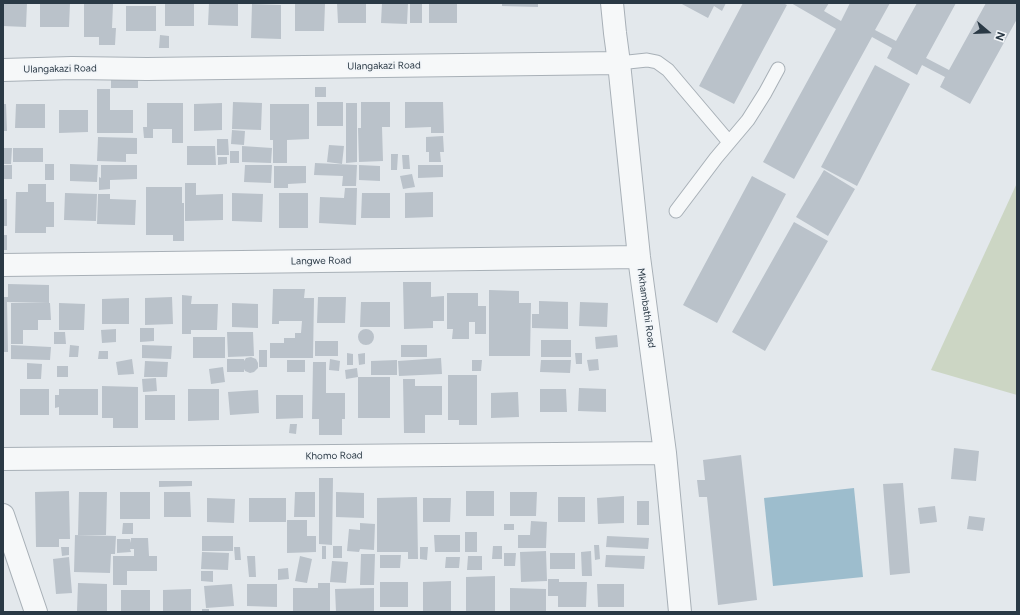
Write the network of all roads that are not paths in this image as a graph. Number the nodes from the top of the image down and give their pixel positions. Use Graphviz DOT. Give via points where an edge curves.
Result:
graph roads {
  1 [pos="612,3"];
  2 [pos="619,63"];
  3 [pos="778,68"];
  4 [pos="3,70"];
  5 [pos="729,142"];
  6 [pos="676,211"];
  7 [pos="639,257"];
  8 [pos="3,265"];
  9 [pos="665,453"];
  10 [pos="3,459"];
  11 [pos="3,515"];
  12 [pos="36,612"];
  13 [pos="680,612"];
  1 -- 2 [label="street, Mkhambathi Road"];
  2 -- 4 [label="street, Ulangakazi Road"];
  2 -- 5 [label="lane, Ulangakazi Road" via="647,60 657,62 668,70"];
  2 -- 7 [label="street, Mkhambathi Road"];
  3 -- 5 [label="lane" via="756,108"];
  5 -- 6 [label="lane"];
  7 -- 8 [label="street, Langwe Road"];
  7 -- 9 [label="street, Mkhambathi Road"];
  9 -- 10 [label="street, Khomo Road"];
  9 -- 13 [label="street, Mkhambathi Road"];
  11 -- 12 [label="street"];
}
